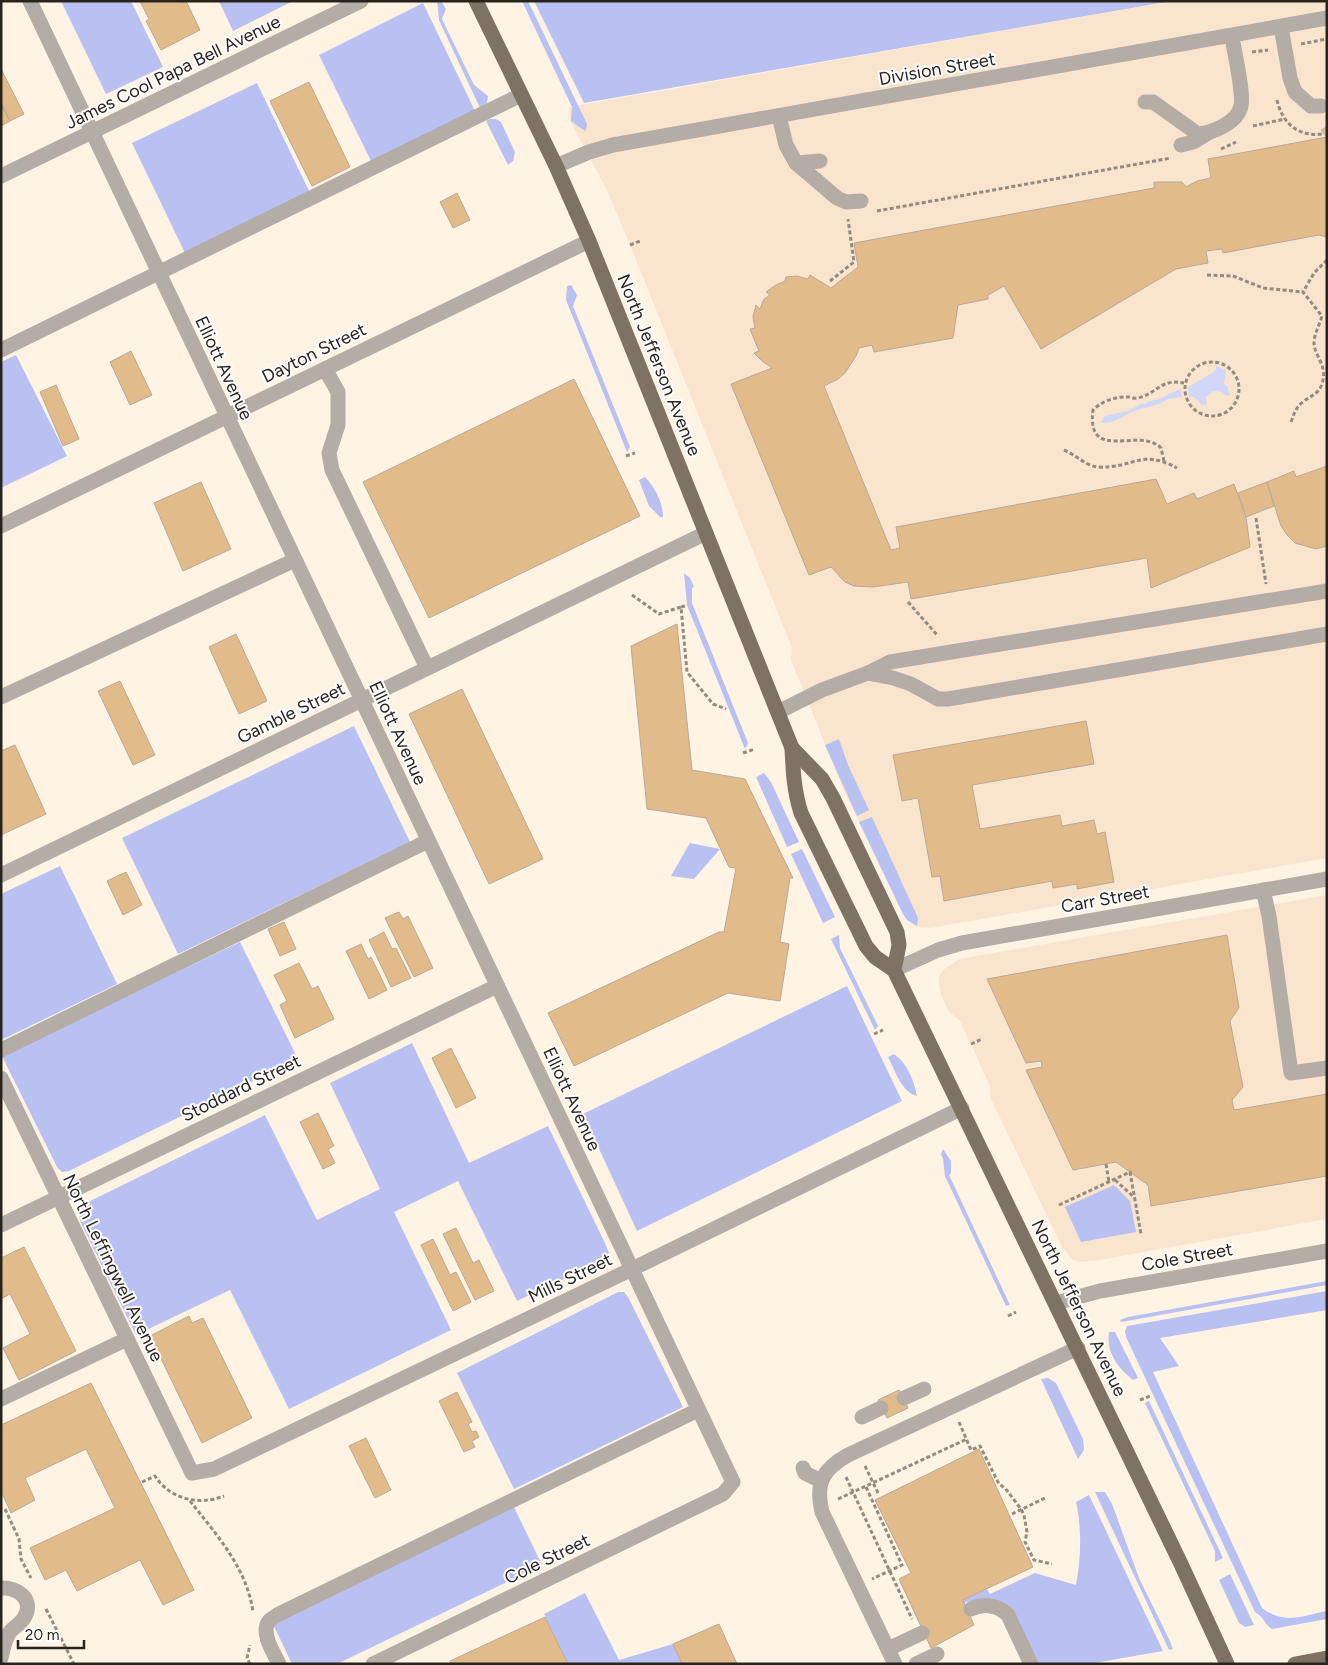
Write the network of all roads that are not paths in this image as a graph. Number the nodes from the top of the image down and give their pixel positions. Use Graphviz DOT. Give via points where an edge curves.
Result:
graph roads {
  1 [pos="30,1"];
  2 [pos="361,1"];
  3 [pos="476,1"];
  4 [pos="1327,18"];
  5 [pos="1281,27"];
  6 [pos="1232,36"];
  7 [pos="521,95"];
  8 [pos="1145,102"];
  9 [pos="1321,106"];
  10 [pos="780,116"];
  11 [pos="92,132"];
  12 [pos="1208,132"];
  13 [pos="1178,151"];
  14 [pos="820,161"];
  15 [pos="796,163"];
  16 [pos="556,166"];
  17 [pos="1,176"];
  18 [pos="861,201"];
  19 [pos="589,241"];
  20 [pos="159,274"];
  21 [pos="1,350"];
  22 [pos="325,369"];
  23 [pos="227,417"];
  24 [pos="1,526"];
  25 [pos="706,533"];
  26 [pos="295,560"];
  27 [pos="1327,590"];
  28 [pos="1327,634"];
  29 [pos="427,668"];
  30 [pos="868,674"];
  31 [pos="1,697"];
  32 [pos="362,700"];
  33 [pos="778,712"];
  34 [pos="792,748"];
  35 [pos="428,841"];
  36 [pos="1,875"];
  37 [pos="1327,879"];
  38 [pos="1263,890"];
  39 [pos="894,970"];
  40 [pos="497,986"];
  41 [pos="1,1050"];
  42 [pos="1327,1068"];
  43 [pos="1,1078"];
  44 [pos="962,1108"];
  45 [pos="58,1197"];
  46 [pos="1,1225"];
  47 [pos="1327,1251"];
  48 [pos="632,1269"];
  49 [pos="1056,1303"];
  50 [pos="127,1339"];
  51 [pos="1078,1348"];
  52 [pos="924,1389"];
  53 [pos="904,1398"];
  54 [pos="1,1399"];
  55 [pos="881,1408"];
  56 [pos="698,1410"];
  57 [pos="862,1417"];
  58 [pos="803,1468"];
  59 [pos="192,1473"];
  60 [pos="821,1481"];
  61 [pos="732,1482"];
  62 [pos="1,1588"];
  63 [pos="971,1608"];
  64 [pos="919,1630"];
  65 [pos="4,1633"];
  66 [pos="888,1649"];
  67 [pos="937,1654"];
  68 [pos="1,1658"];
  69 [pos="1327,1658"];
  70 [pos="279,1664"];
  71 [pos="373,1664"];
  72 [pos="895,1664"];
  73 [pos="916,1664"];
  74 [pos="1031,1664"];
  75 [pos="1227,1664"];
  76 [pos="1295,1664"];
  1 -- 11 [label="street, Elliott Avenue"];
  2 -- 11 [label="street, James Cool Papa Bell Avenue"];
  3 -- 7 [label="main road, North Jefferson Avenue"];
  4 -- 5 [label="street, Division Street"];
  5 -- 6 [label="street, Division Street"];
  5 -- 9 [label="street" via="1295,92 1311,106"];
  6 -- 10 [label="street, Division Street"];
  6 -- 12 [label="street" via="1241,108 1230,121"];
  7 -- 16 [label="main road, North Jefferson Avenue"];
  7 -- 20 [label="street"];
  8 -- 12 [label="street" via="1153,102 1198,134"];
  10 -- 15 [label="street" via="786,145"];
  10 -- 16 [label="street, Division Street" via="613,145"];
  11 -- 17 [label="street, James Cool Papa Bell Avenue"];
  11 -- 20 [label="street, Elliott Avenue"];
  12 -- 13 [label="street"];
  14 -- 15 [label="street"];
  15 -- 18 [label="street" via="837,198 846,202"];
  16 -- 19 [label="main road, North Jefferson Avenue"];
  19 -- 22 [label="street, Dayton Street"];
  19 -- 25 [label="main road, North Jefferson Avenue"];
  20 -- 21 [label="street"];
  20 -- 23 [label="street, Elliott Avenue"];
  22 -- 23 [label="street, Dayton Street"];
  22 -- 29 [label="street" via="338,392 338,425 329,452 332,470"];
  23 -- 24 [label="street, Dayton Street"];
  23 -- 26 [label="street, Elliott Avenue"];
  25 -- 29 [label="street, Gamble Street"];
  25 -- 33 [label="main road, North Jefferson Avenue"];
  26 -- 31 [label="street"];
  26 -- 32 [label="street, Elliott Avenue"];
  27 -- 30 [label="street" via="890,662"];
  28 -- 30 [label="street" via="948,699 938,699 893,678"];
  29 -- 32 [label="street, Gamble Street"];
  30 -- 33 [label="street" via="822,690"];
  32 -- 35 [label="street, Elliott Avenue"];
  32 -- 36 [label="street, Gamble Street"];
  33 -- 34 [label="main road, North Jefferson Avenue"];
  34 -- 39 [label="main road, North Jefferson Avenue" via="795,794 801,813 866,946"];
  34 -- 39 [label="main road, North Jefferson Avenue" via="822,779 833,798 896,932 899,945"];
  35 -- 40 [label="street, Elliott Avenue"];
  35 -- 41 [label="street"];
  37 -- 38 [label="street, Carr Street"];
  38 -- 39 [label="street, Carr Street" via="962,943"];
  38 -- 42 [label="street" via="1291,1073"];
  39 -- 44 [label="main road, North Jefferson Avenue"];
  40 -- 45 [label="street, Stoddard Street"];
  40 -- 48 [label="street, Elliott Avenue"];
  43 -- 45 [label="street, North Leffingwell Avenue"];
  44 -- 48 [label="street, Mills Street"];
  44 -- 49 [label="main road, North Jefferson Avenue"];
  45 -- 46 [label="street, Stoddard Street"];
  45 -- 50 [label="street, North Leffingwell Avenue"];
  47 -- 49 [label="street, Cole Street" via="1100,1292"];
  48 -- 56 [label="street, Elliott Avenue"];
  48 -- 59 [label="street, Mills Street" via="214,1469"];
  49 -- 51 [label="main road, North Jefferson Avenue"];
  50 -- 54 [label="street"];
  50 -- 59 [label="street, North Leffingwell Avenue"];
  51 -- 60 [label="street" via="848,1455 826,1470"];
  51 -- 75 [label="main road, North Jefferson Avenue"];
  52 -- 53 [label="street"];
  55 -- 57 [label="street"];
  56 -- 61 [label="street, Elliott Avenue"];
  56 -- 70 [label="street" via="279,1614 269,1621 266,1631"];
  58 -- 60 [label="street"];
  60 -- 66 [label="street" via="822,1512"];
  61 -- 71 [label="street, Cole Street" via="723,1494"];
  62 -- 65 [label="street" via="13,1588 23,1595 27,1605 24,1618"];
  63 -- 74 [label="street" via="984,1605 1002,1609"];
  64 -- 66 [label="street"];
  65 -- 68 [label="street"];
  66 -- 72 [label="street"];
  67 -- 73 [label="street"];
  69 -- 76 [label="main road"];
}
